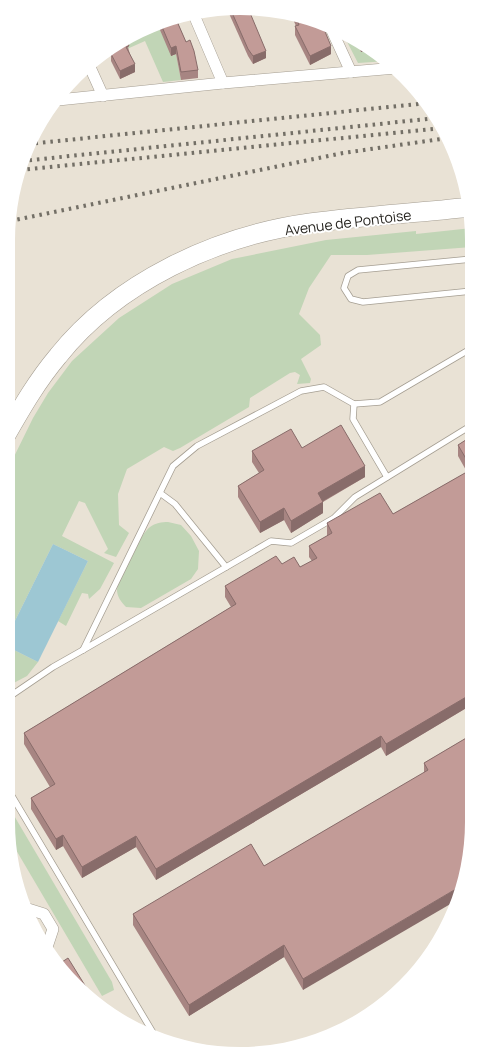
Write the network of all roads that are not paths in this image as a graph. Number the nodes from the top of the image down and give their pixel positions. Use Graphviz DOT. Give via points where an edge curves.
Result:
graph roads {
  1 [pos="195,19"];
  2 [pos="334,36"];
  3 [pos="386,69"];
  4 [pos="92,71"];
  5 [pos="351,72"];
  6 [pos="223,83"];
  7 [pos="103,96"];
  8 [pos="64,99"];
  9 [pos="463,209"];
  10 [pos="465,259"];
  11 [pos="465,292"];
  12 [pos="465,352"];
  13 [pos="354,404"];
  14 [pos="15,421"];
  15 [pos="465,429"];
  16 [pos="387,477"];
  17 [pos="160,493"];
  18 [pos="226,567"];
  19 [pos="84,650"];
  20 [pos="15,693"];
  21 [pos="15,801"];
  22 [pos="33,911"];
  23 [pos="49,941"];
  24 [pos="151,1029"];
  1 -- 6 [label="street"];
  2 -- 5 [label="street"];
  3 -- 5 [label="street"];
  4 -- 7 [label="street"];
  5 -- 6 [label="street"];
  6 -- 7 [label="street"];
  7 -- 8 [label="street"];
  9 -- 14 [label="main road, Avenue de Pontoise" via="308,224 231,242 168,268 107,307 87,324 44,374"];
  10 -- 11 [label="lane" via="358,270 348,276 344,288 351,299 363,302"];
  12 -- 13 [label="lane" via="380,402"];
  13 -- 16 [label="lane" via="353,419"];
  13 -- 17 [label="lane" via="324,387 301,391 197,446 173,466"];
  15 -- 16 [label="lane"];
  16 -- 18 [label="lane" via="355,497 334,518 291,543 271,541"];
  17 -- 18 [label="lane" via="176,504"];
  17 -- 19 [label="lane"];
  18 -- 19 [label="lane"];
  19 -- 20 [label="lane"];
  21 -- 24 [label="lane"];
  22 -- 23 [label="street" via="44,914 53,928"];
}
